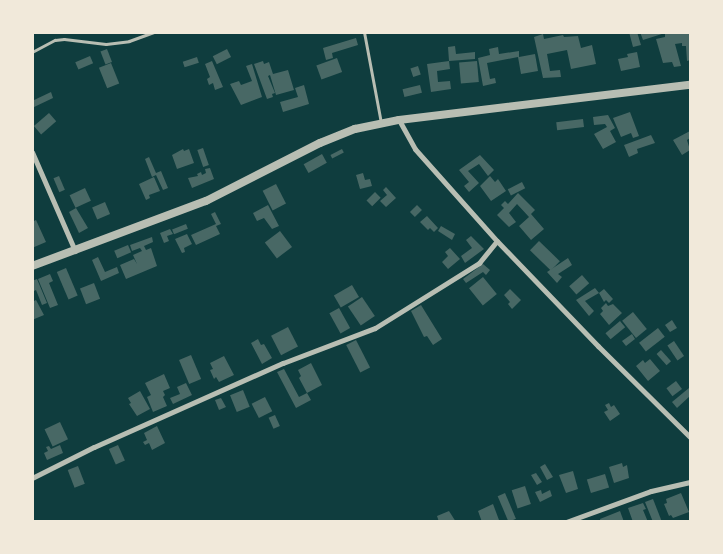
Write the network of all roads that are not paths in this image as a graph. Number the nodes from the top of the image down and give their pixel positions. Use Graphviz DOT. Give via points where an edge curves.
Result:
graph roads {
  1 [pos="154,32"];
  2 [pos="364,32"];
  3 [pos="32,52"];
  4 [pos="690,85"];
  5 [pos="399,120"];
  6 [pos="381,124"];
  7 [pos="32,152"];
  8 [pos="498,241"];
  9 [pos="75,252"];
  10 [pos="32,266"];
  11 [pos="690,437"];
  12 [pos="32,478"];
  13 [pos="690,482"];
  14 [pos="566,522"];
  1 -- 3 [label="lane" via="130,41 106,44 54,40"];
  2 -- 6 [label="lane"];
  4 -- 5 [label="street"];
  5 -- 6 [label="street"];
  5 -- 8 [label="street" via="415,149"];
  6 -- 9 [label="street" via="331,138 222,195"];
  7 -- 9 [label="street"];
  8 -- 11 [label="street"];
  8 -- 12 [label="street" via="483,259 459,277 374,328 283,363"];
  9 -- 10 [label="street"];
  13 -- 14 [label="street" via="651,491"];
}
